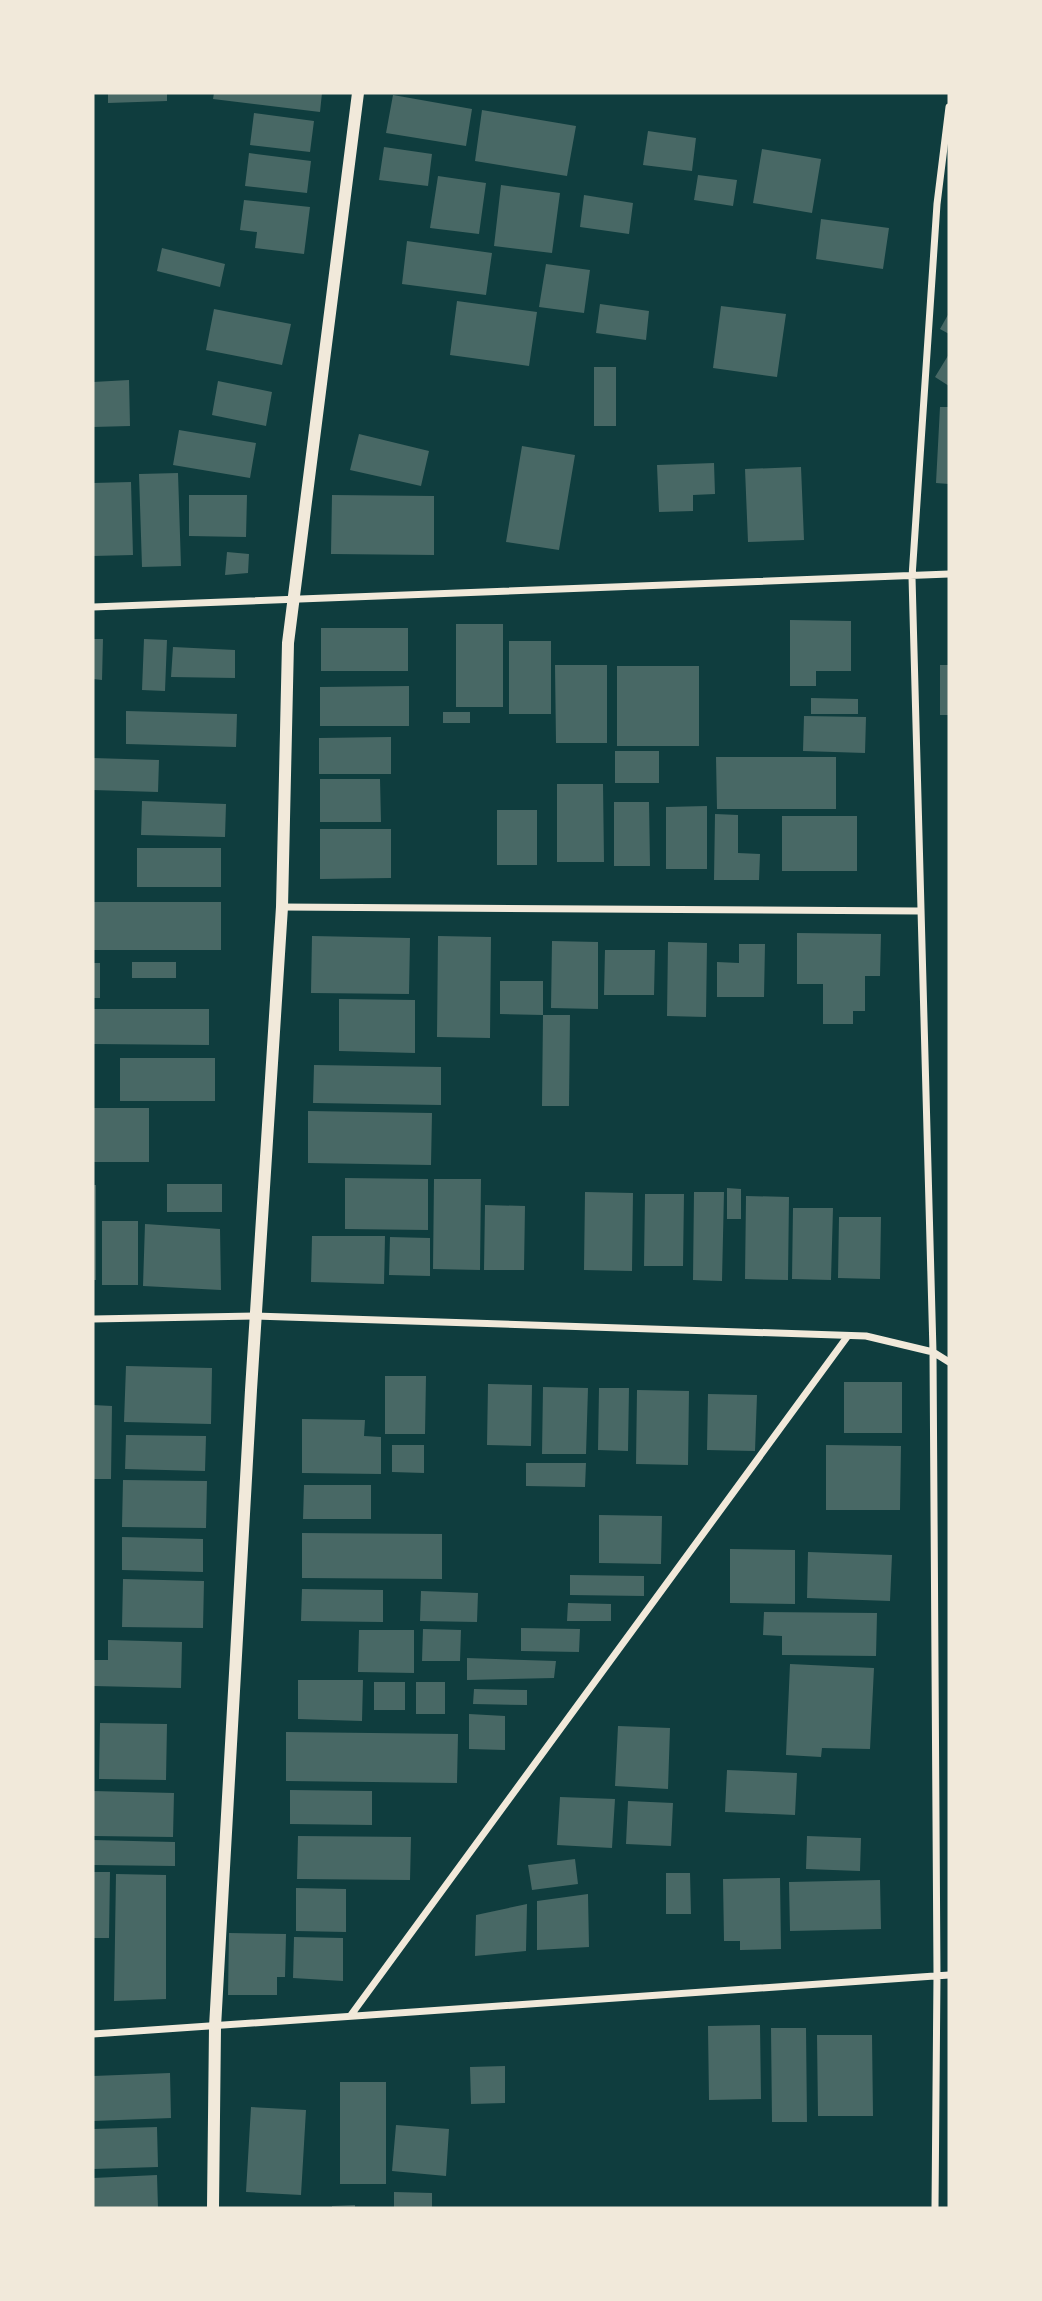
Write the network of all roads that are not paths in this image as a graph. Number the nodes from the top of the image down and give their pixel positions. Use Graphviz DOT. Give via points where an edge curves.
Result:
graph roads {
  1 [pos="358,93"];
  2 [pos="949,107"];
  3 [pos="949,574"];
  4 [pos="912,577"];
  5 [pos="293,597"];
  6 [pos="93,607"];
  7 [pos="282,907"];
  8 [pos="919,911"];
  9 [pos="256,1316"];
  10 [pos="93,1319"];
  11 [pos="847,1337"];
  12 [pos="933,1352"];
  13 [pos="949,1362"];
  14 [pos="937,1975"];
  15 [pos="949,1975"];
  16 [pos="351,2015"];
  17 [pos="215,2027"];
  18 [pos="93,2034"];
  19 [pos="213,2208"];
  20 [pos="934,2208"];
  1 -- 5 [label="street"];
  2 -- 4 [label="street" via="937,204"];
  3 -- 4 [label="street"];
  4 -- 5 [label="street"];
  4 -- 8 [label="street"];
  5 -- 6 [label="street"];
  5 -- 7 [label="street"];
  7 -- 8 [label="street"];
  7 -- 9 [label="street"];
  8 -- 12 [label="street"];
  9 -- 10 [label="street"];
  9 -- 11 [label="street"];
  9 -- 17 [label="street"];
  11 -- 12 [label="street" via="866,1336"];
  11 -- 16 [label="street"];
  12 -- 13 [label="street"];
  12 -- 14 [label="street"];
  14 -- 15 [label="street"];
  14 -- 16 [label="street"];
  14 -- 20 [label="street"];
  16 -- 17 [label="street"];
  17 -- 18 [label="street"];
  17 -- 19 [label="street"];
}
